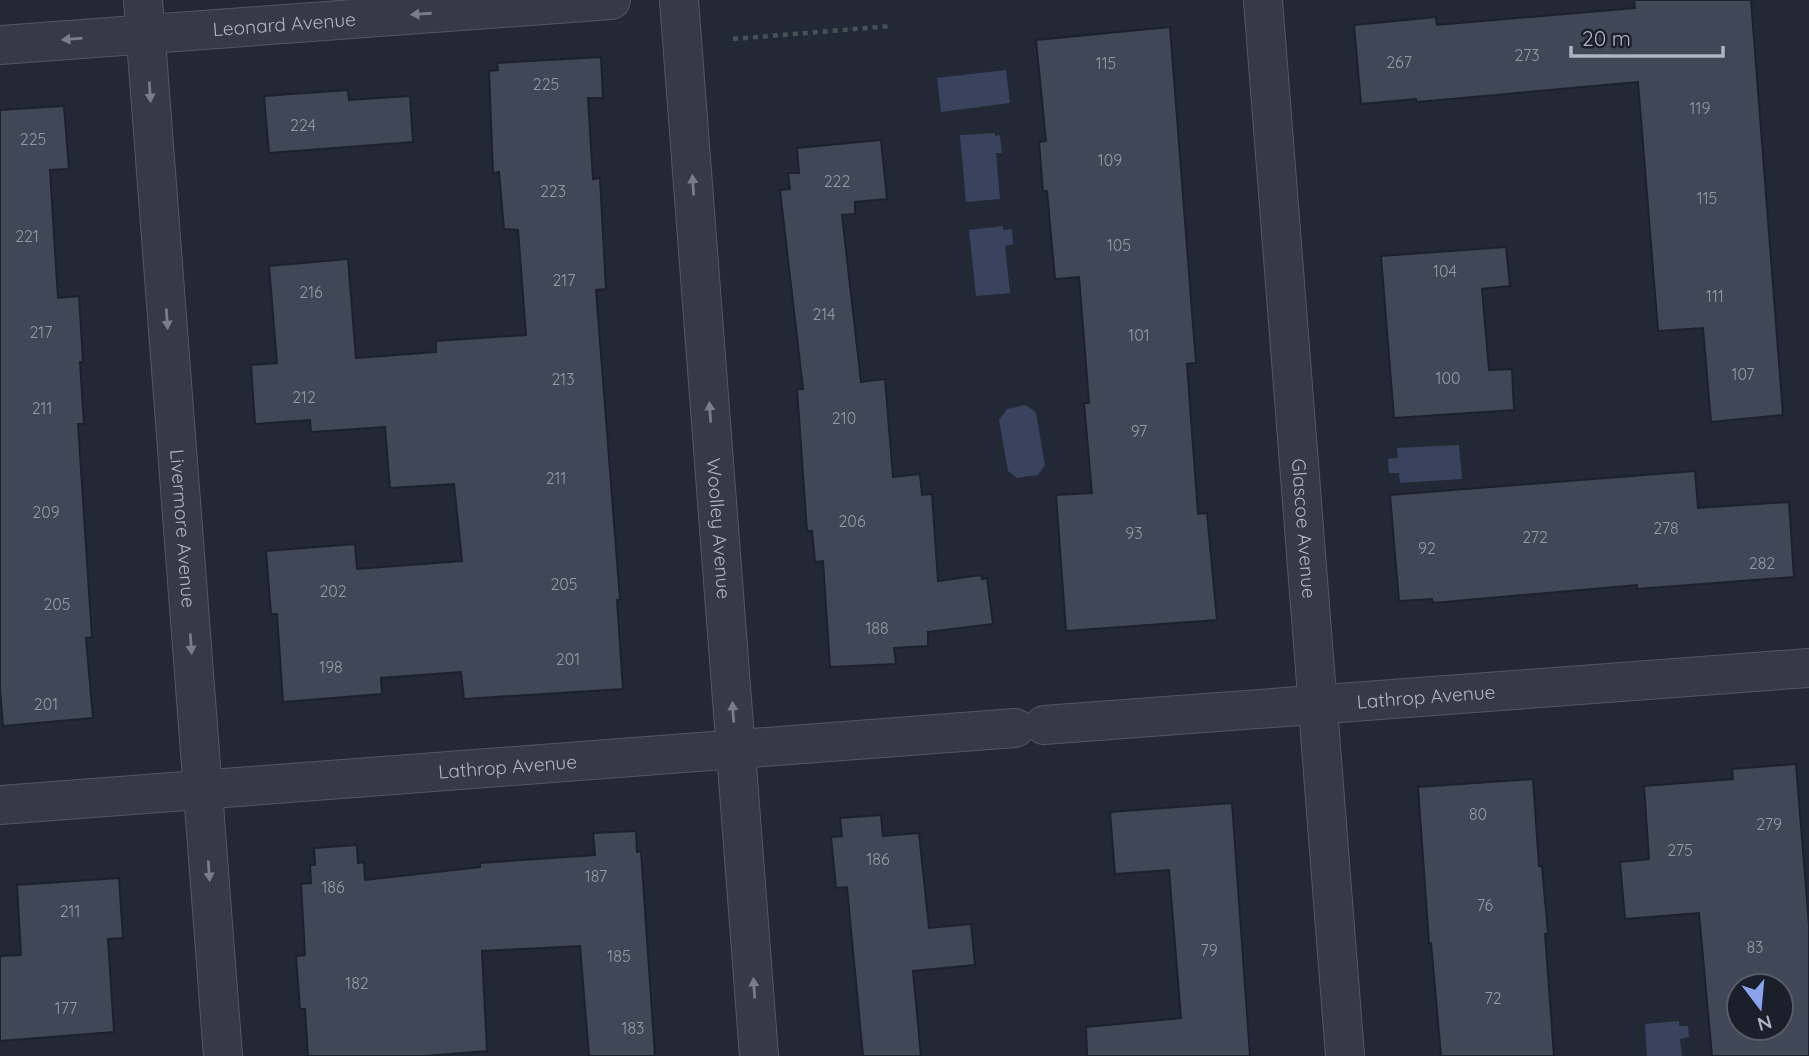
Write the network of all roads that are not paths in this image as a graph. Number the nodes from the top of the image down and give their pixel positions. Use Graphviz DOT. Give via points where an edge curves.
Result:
graph roads {
  1 [pos="611,0"];
  2 [pos="679,0"];
  3 [pos="1263,0"];
  4 [pos="144,17"];
  5 [pos="0,45"];
  6 [pos="1809,668"];
  7 [pos="1319,704"];
  8 [pos="736,750"];
  9 [pos="203,790"];
  10 [pos="0,805"];
  11 [pos="223,1056"];
  12 [pos="760,1056"];
  13 [pos="1345,1056"];
  1 -- 4 [label="street, Leonard Avenue, one-way"];
  8 -- 2 [label="street, Woolley Avenue, one-way"];
  3 -- 7 [label="street, Glascoe Avenue"];
  4 -- 5 [label="street, Leonard Avenue, one-way"];
  4 -- 9 [label="street, Livermore Avenue, one-way"];
  6 -- 7 [label="street, Lathrop Avenue"];
  7 -- 8 [label="street, Lathrop Avenue"];
  7 -- 13 [label="street, Glascoe Avenue"];
  8 -- 9 [label="street, Lathrop Avenue"];
  12 -- 8 [label="street, Woolley Avenue, one-way"];
  9 -- 10 [label="street, Lathrop Avenue"];
  9 -- 11 [label="street, Livermore Avenue, one-way"];
}
